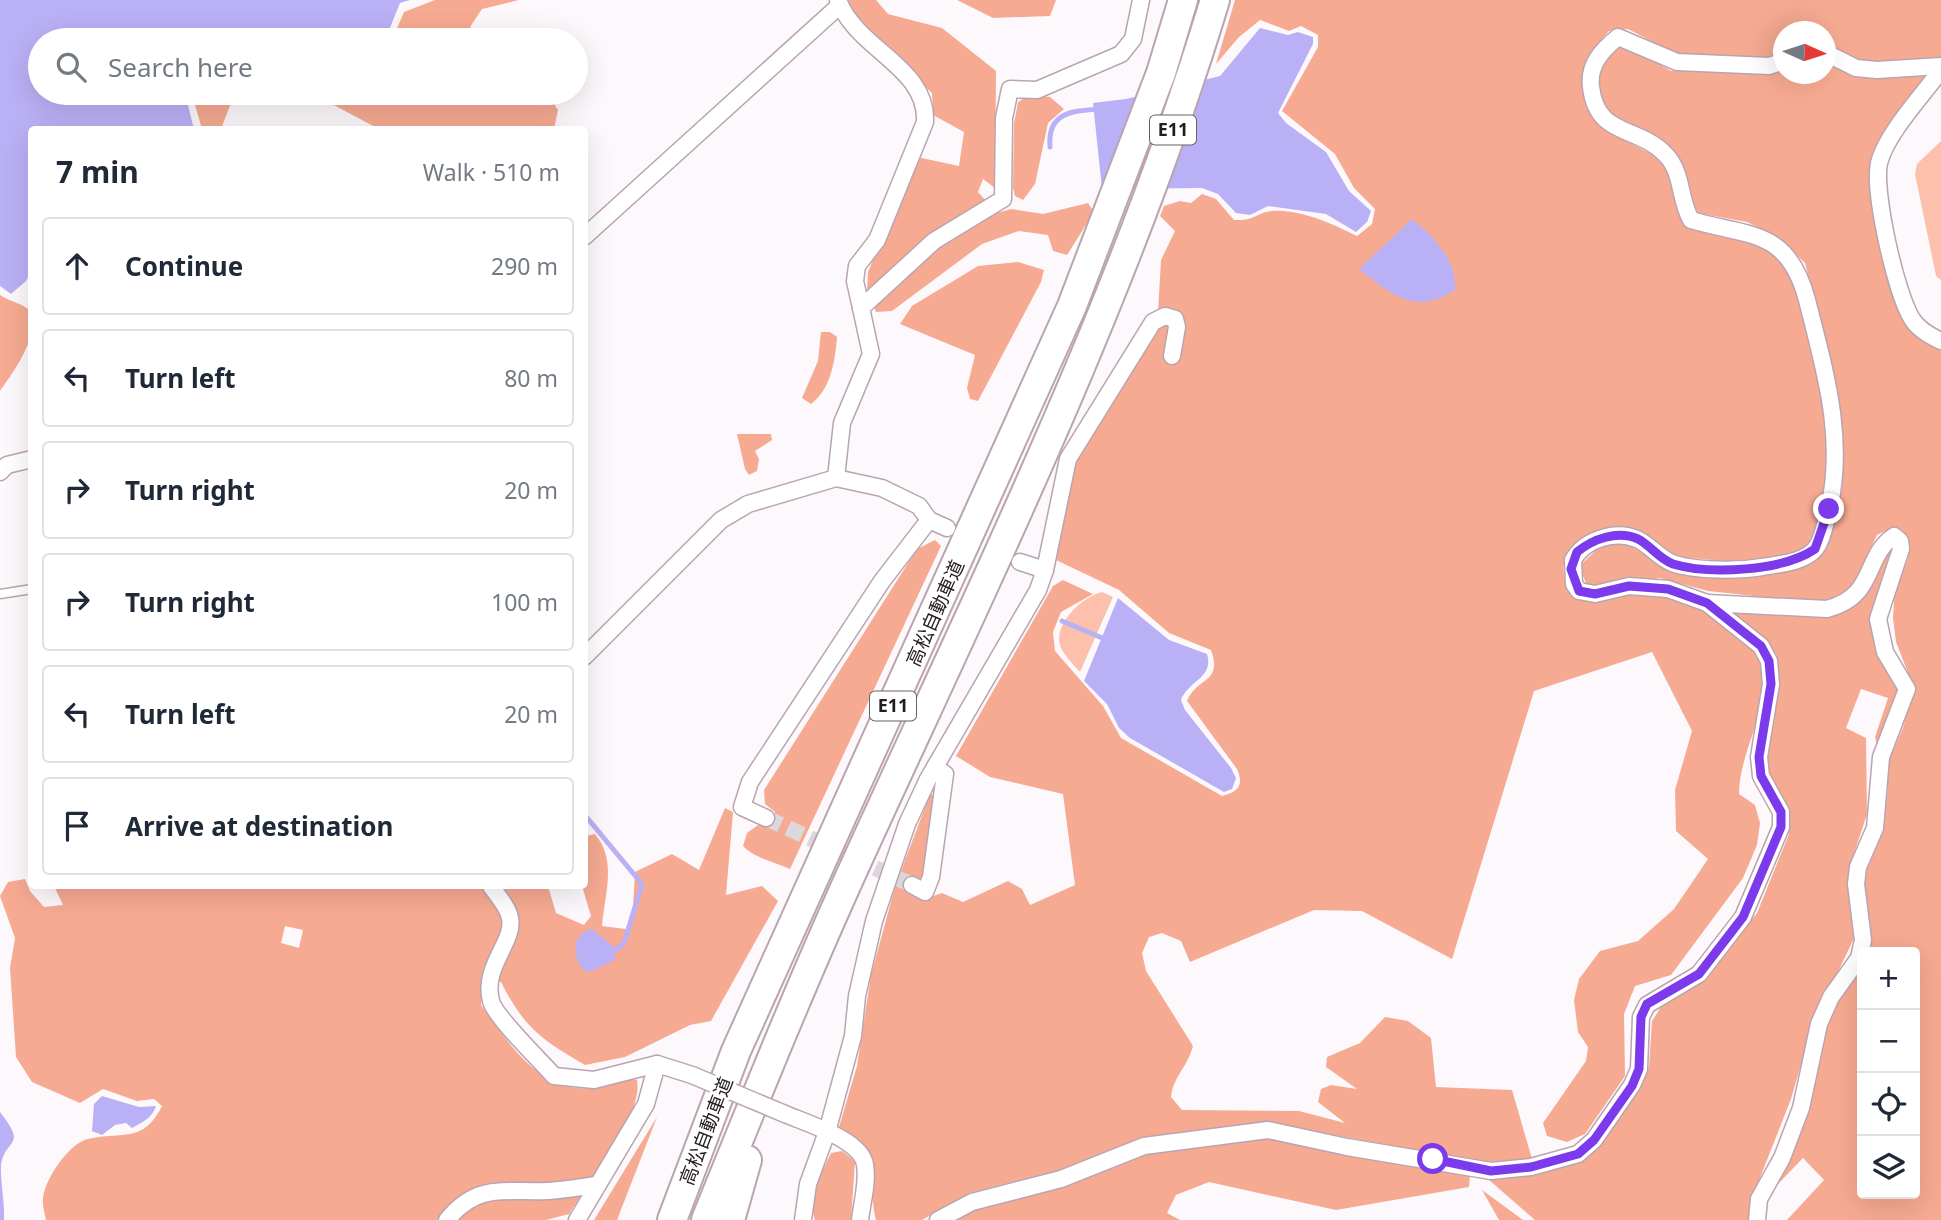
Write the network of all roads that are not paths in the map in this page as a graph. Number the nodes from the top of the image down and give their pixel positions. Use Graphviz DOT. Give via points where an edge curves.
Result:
graph roads {
  1 [pos="1141,0"];
  2 [pos="1183,0"];
  3 [pos="1215,0"];
  4 [pos="839,3"];
  5 [pos="1836,58"];
  6 [pos="1773,65"];
  7 [pos="1941,68"];
  8 [pos="588,233"];
  9 [pos="861,309"];
  10 [pos="1941,341"];
  11 [pos="1172,356"];
  12 [pos="28,460"];
  13 [pos="0,472"];
  14 [pos="836,478"];
  15 [pos="929,520"];
  16 [pos="947,528"];
  17 [pos="1020,562"];
  18 [pos="1045,570"];
  19 [pos="28,590"];
  20 [pos="0,594"];
  21 [pos="1707,603"];
  22 [pos="588,653"];
  23 [pos="935,767"];
  24 [pos="766,818"];
  25 [pos="856,862"];
  26 [pos="912,885"];
  27 [pos="493,889"];
  28 [pos="736,1051"];
  29 [pos="657,1064"];
  30 [pos="827,1132"];
  31 [pos="597,1185"];
  32 [pos="1761,1217"];
  33 [pos="447,1220"];
  34 [pos="577,1220"];
  35 [pos="660,1220"];
  36 [pos="672,1220"];
  37 [pos="706,1220"];
  38 [pos="730,1220"];
  39 [pos="803,1220"];
  40 [pos="860,1220"];
  41 [pos="938,1220"];
  1 -- 9 [label="street" via="1133,39 1121,54 1037,90 1010,89 1004,118 1003,199 934,241"];
  2 -- 28 [label="highway, 高松自動車道 / E11" via="1161,74 1072,306"];
  3 -- 25 [label="highway, 高松自動車道 / E11" via="1149,197 1066,401"];
  4 -- 8 [label="street"];
  4 -- 9 [label="street" via="851,24 917,86 926,103 925,122 877,240 857,266"];
  5 -- 7 [label="street" via="1856,68 1877,70"];
  6 -- 21 [label="street" via="1677,62 1618,37 1594,62 1590,78 1599,116 1654,145 1676,170 1691,220 1750,232 1770,241 1786,257 1799,275 1830,392 1836,474 1821,538 1805,556 1747,569 1673,564 1639,540 1622,536 1586,545 1573,560 1574,584 1586,593 1629,586 1668,589"];
  7 -- 10 [label="street" via="1892,138 1880,161 1877,187 1900,298 1913,322"];
  9 -- 14 [label="street" via="871,354 842,423"];
  11 -- 18 [label="street" via="1177,327 1175,319 1165,316 1153,322 1068,459"];
  12 -- 13 [label="street" via="7,465"];
  14 -- 15 [label="street" via="882,488 919,506"];
  14 -- 22 [label="street" via="748,504 721,520"];
  15 -- 16 [label="street"];
  15 -- 24 [label="street" via="882,581 750,782 742,807"];
  17 -- 18 [label="street"];
  18 -- 23 [label="street" via="998,662"];
  19 -- 20 [label="lane"];
  21 -- 32 [label="street" via="1827,609 1843,605 1868,578 1887,541 1894,536 1900,541 1878,619 1885,652 1907,690 1881,757 1875,828 1858,867 1863,940 1859,958 1831,997 1819,1024 1801,1108 1782,1158 1759,1199"];
  21 -- 41 [label="street" via="1761,646 1769,661 1771,684 1759,757 1761,776 1781,812 1781,827 1743,917 1699,974 1647,1004 1641,1017 1639,1069 1632,1086 1594,1140 1578,1154 1541,1165 1491,1171 1268,1130 1144,1146 1062,1179 972,1202"];
  23 -- 26 [label="street" via="946,774 931,877 925,892"];
  23 -- 30 [label="street" via="906,824 874,921 852,1036"];
  25 -- 37 [label="highway, 高松自動車道 / E11"];
  25 -- 38 [label="highway" via="746,1163"];
  27 -- 29 [label="street" via="510,915 511,927 494,963 492,1004 554,1076 594,1080"];
  28 -- 35 [label="highway" via="700,1119"];
  28 -- 36 [label="highway, 高松自動車道 / E11"];
  29 -- 30 [label="street, bridge"];
  29 -- 31 [label="street" via="646,1104"];
  30 -- 39 [label="street" via="808,1184"];
  30 -- 40 [label="street" via="863,1156 866,1167"];
  31 -- 33 [label="street" via="548,1191 494,1190 477,1194"];
  31 -- 34 [label="street"];
}
